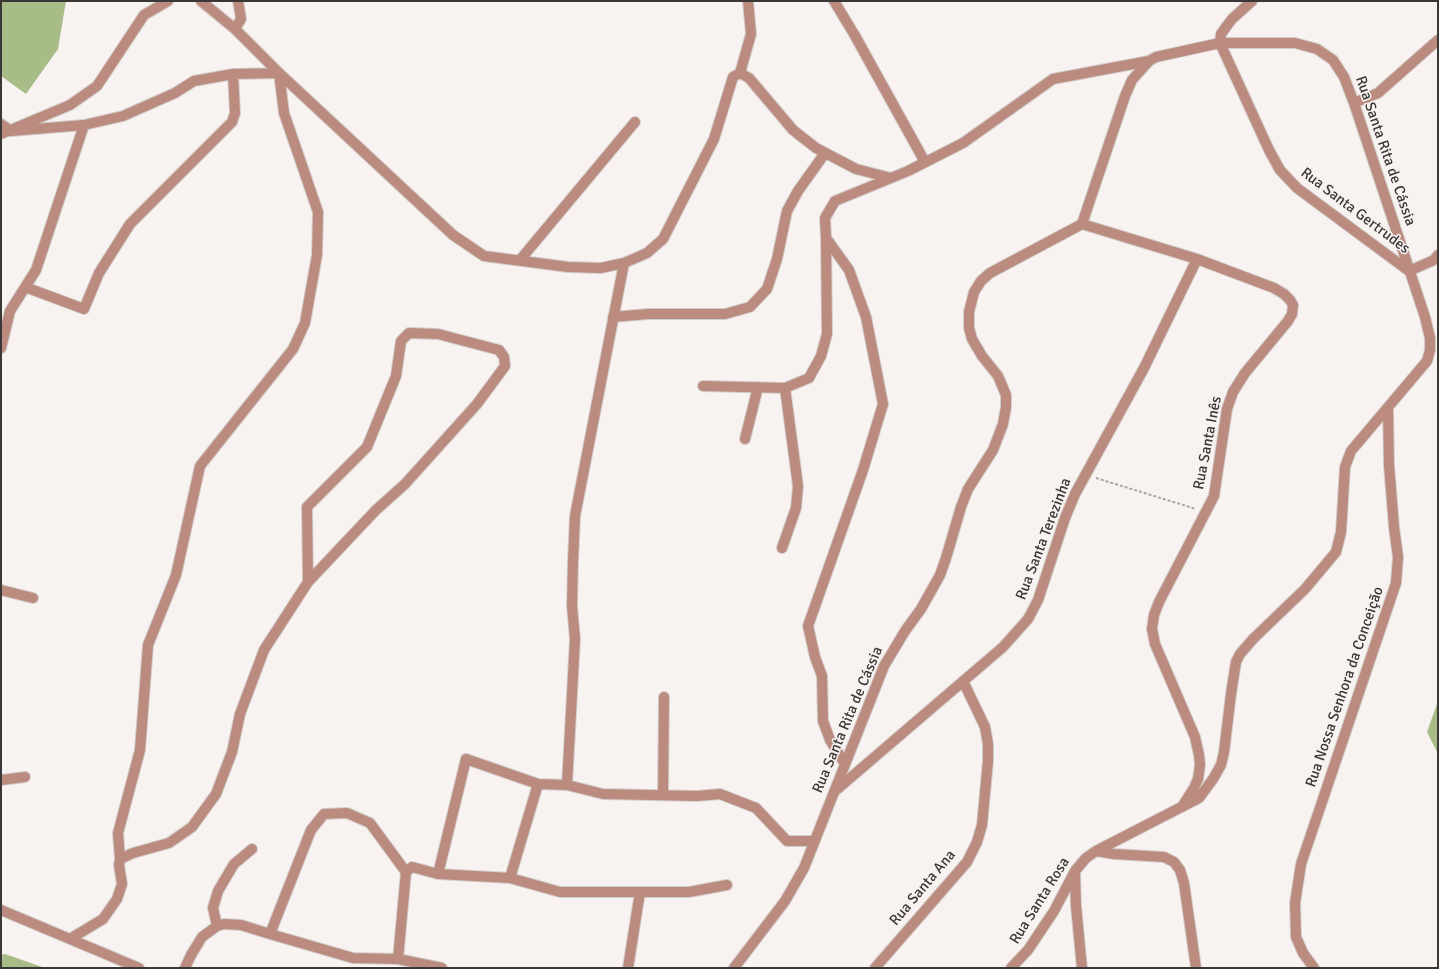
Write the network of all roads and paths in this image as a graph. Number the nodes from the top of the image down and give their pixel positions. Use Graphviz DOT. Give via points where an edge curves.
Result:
graph roads {
  1 [pos="168,1"];
  2 [pos="201,1"];
  3 [pos="238,1"];
  4 [pos="748,1"];
  5 [pos="834,1"];
  6 [pos="1252,1"];
  7 [pos="235,29"];
  8 [pos="1438,40"];
  9 [pos="1220,43"];
  10 [pos="1149,61"];
  11 [pos="279,73"];
  12 [pos="740,73"];
  13 [pos="233,74"];
  14 [pos="1354,103"];
  15 [pos="635,122"];
  16 [pos="1,124"];
  17 [pos="84,125"];
  18 [pos="6,132"];
  19 [pos="825,153"];
  20 [pos="924,162"];
  21 [pos="891,178"];
  22 [pos="1082,224"];
  23 [pos="826,238"];
  24 [pos="1438,255"];
  25 [pos="1197,259"];
  26 [pos="520,260"];
  27 [pos="624,263"];
  28 [pos="1409,271"];
  29 [pos="25,287"];
  30 [pos="614,318"];
  31 [pos="1,348"];
  32 [pos="703,386"];
  33 [pos="758,387"];
  34 [pos="785,388"];
  35 [pos="1388,407"];
  36 [pos="745,439"];
  37 [pos="1086,475"];
  38 [pos="1206,512"];
  39 [pos="782,548"];
  40 [pos="308,582"];
  41 [pos="1,590"];
  42 [pos="33,598"];
  43 [pos="964,681"];
  44 [pos="664,697"];
  45 [pos="845,764"];
  46 [pos="25,777"];
  47 [pos="1,780"];
  48 [pos="538,784"];
  49 [pos="567,785"];
  50 [pos="833,792"];
  51 [pos="664,795"];
  52 [pos="1181,808"];
  53 [pos="814,841"];
  54 [pos="252,848"];
  55 [pos="1096,851"];
  56 [pos="120,859"];
  57 [pos="1075,871"];
  58 [pos="406,872"];
  59 [pos="438,874"];
  60 [pos="510,878"];
  61 [pos="727,886"];
  62 [pos="640,892"];
  63 [pos="1,910"];
  64 [pos="12,914"];
  65 [pos="1,916"];
  66 [pos="217,926"];
  67 [pos="270,934"];
  68 [pos="70,939"];
  69 [pos="398,959"];
  70 [pos="139,968"];
  71 [pos="185,968"];
  72 [pos="442,968"];
  73 [pos="628,968"];
  74 [pos="734,968"];
  75 [pos="875,968"];
  76 [pos="1011,968"];
  77 [pos="1082,968"];
  78 [pos="1196,968"];
  79 [pos="1314,968"];
  1 -- 18 [label="street" via="144,16 97,86 70,105"];
  2 -- 7 [label="street"];
  3 -- 7 [label="street" via="240,19"];
  4 -- 12 [label="street" via="751,34"];
  5 -- 20 [label="street"];
  6 -- 9 [label="street" via="1226,26 1221,34"];
  7 -- 11 [label="street"];
  8 -- 14 [label="street" via="1378,93"];
  9 -- 10 [label="street, Rua Santa Rita de Cássia" via="1156,57"];
  9 -- 14 [label="street, Rua Santa Rita de Cássia" via="1295,43 1317,49 1333,60 1344,77"];
  9 -- 28 [label="street, Rua Santa Gertrudes" via="1280,170 1297,188"];
  10 -- 20 [label="street" via="1053,79 963,143"];
  10 -- 22 [label="street, Rua Santa Rita de Cássia" via="1132,80 1125,96"];
  11 -- 13 [label="street"];
  11 -- 26 [label="street" via="453,235 484,256"];
  11 -- 56 [label="street" via="284,114 318,212 317,255 305,323 294,349 200,466 176,575 148,645 140,750 118,833"];
  12 -- 19 [label="street" via="749,78 793,130"];
  12 -- 27 [label="street" via="732,77 714,139 663,239 646,253"];
  13 -- 17 [label="street" via="194,81 175,93 123,116"];
  13 -- 29 [label="street" via="235,113 232,122 130,224 99,273 84,310"];
  14 -- 28 [label="street, Rua Santa Rita de Cássia"];
  15 -- 26 [label="street"];
  16 -- 18 [label="street"];
  17 -- 18 [label="street"];
  17 -- 29 [label="street" via="36,270"];
  19 -- 21 [label="street" via="856,169"];
  19 -- 30 [label="street" via="787,211 777,260 767,289 750,307 725,314 648,314"];
  20 -- 21 [label="street"];
  21 -- 23 [label="street" via="835,201 825,218"];
  22 -- 25 [label="street, Rua Santa Inês"];
  22 -- 45 [label="street, Rua Santa Rita de Cássia" via="990,273 974,292 969,312 969,328 972,339 998,376 1006,396 1004,424 993,450 968,489 940,574 884,666"];
  23 -- 34 [label="street" via="827,334 821,356 809,378"];
  23 -- 45 [label="street" via="850,270 866,317 883,404 863,470 808,626 814,657 822,676 823,721 830,740"];
  24 -- 28 [label="street" via="1434,260"];
  25 -- 37 [label="street, Rua Santa Terezinha" via="1144,368"];
  25 -- 38 [label="street, Rua Santa Inês" via="1274,288 1284,294 1293,305 1288,321 1232,392 1227,409 1214,496"];
  26 -- 27 [label="street" via="568,267 601,268"];
  27 -- 30 [label="street"];
  28 -- 35 [label="street, Rua Santa Rita de Cássia" via="1426,317 1430,350 1427,361"];
  29 -- 31 [label="street" via="10,311"];
  30 -- 49 [label="street" via="575,516 572,576 575,639"];
  32 -- 33 [label="street"];
  33 -- 34 [label="street"];
  33 -- 36 [label="street"];
  34 -- 39 [label="street" via="798,486 796,508"];
  35 -- 52 [label="street, Rua Santa Rita de Cássia" via="1351,451 1345,467 1341,532 1336,552 1305,589 1240,654 1236,662 1221,765 1199,798"];
  35 -- 79 [label="street, Rua Nossa Senhora da Conceição" via="1389,465 1398,557 1396,583 1299,871 1294,916 1296,937"];
  37 -- 38 [label="path"];
  37 -- 43 [label="street, Rua Santa Terezinha" via="1065,518 1032,611 1014,636"];
  38 -- 52 [label="street, Rua Santa Inês" via="1159,602 1152,630 1155,644 1195,737 1199,755 1198,779"];
  40 -- 40 [label="street" via="307,507 367,447 396,376 401,341 409,332 438,334 499,350 504,357 505,366 477,404 405,484 376,510"];
  40 -- 56 [label="street" via="264,650 240,714 232,752 216,794 192,827 169,843"];
  41 -- 42 [label="street"];
  43 -- 50 [label="street, Rua Santa Terezinha"];
  43 -- 75 [label="street, Rua Santa Ana" via="985,727 988,744 982,825 977,842 967,862"];
  44 -- 51 [label="street"];
  45 -- 50 [label="street, Rua Santa Rita de Cássia"];
  46 -- 47 [label="street"];
  48 -- 49 [label="street"];
  48 -- 59 [label="street" via="466,759"];
  48 -- 60 [label="street"];
  49 -- 51 [label="street" via="603,794"];
  50 -- 53 [label="street, Rua Santa Rita de Cássia"];
  51 -- 53 [label="street" via="720,794 756,808 787,840"];
  52 -- 55 [label="street, Rua Santa Rosa"];
  53 -- 74 [label="street, Rua Santa Rita de Cássia" via="804,868 785,901"];
  54 -- 66 [label="street" via="234,864 218,891 213,908"];
  55 -- 57 [label="street, Rua Santa Rosa"];
  55 -- 78 [label="street" via="1164,857 1174,862 1184,883"];
  56 -- 68 [label="street" via="122,884 117,899 103,919"];
  57 -- 76 [label="street, Rua Santa Rosa" via="1028,950"];
  57 -- 77 [label="street"];
  58 -- 59 [label="street" via="412,867"];
  58 -- 67 [label="street" via="370,824 347,813 324,814 311,830"];
  58 -- 69 [label="street"];
  59 -- 60 [label="street"];
  60 -- 62 [label="street" via="560,892"];
  61 -- 62 [label="street" via="689,892"];
  62 -- 73 [label="street"];
  63 -- 64 [label="street"];
  64 -- 65 [label="street"];
  64 -- 68 [label="street"];
  66 -- 67 [label="street" via="241,925"];
  66 -- 71 [label="street" via="202,937"];
  67 -- 69 [label="street" via="353,958"];
  68 -- 70 [label="street"];
  69 -- 72 [label="street"];
}
